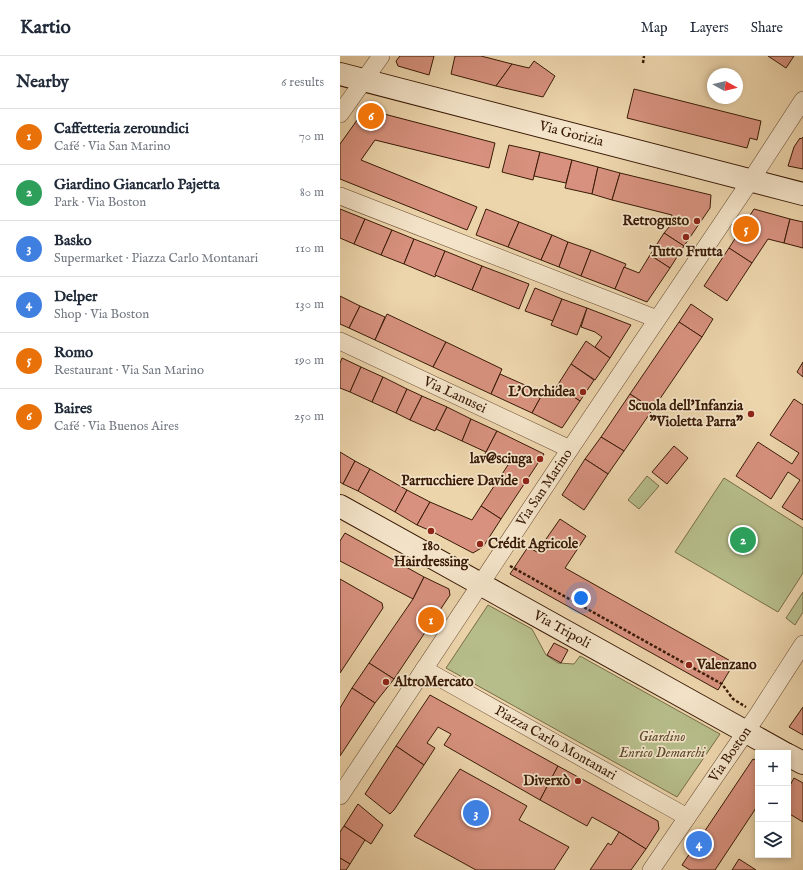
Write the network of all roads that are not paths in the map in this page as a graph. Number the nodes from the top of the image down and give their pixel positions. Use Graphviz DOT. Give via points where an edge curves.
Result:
graph roads {
  1 [pos="381,56"];
  2 [pos="340,74"];
  3 [pos="364,80"];
  4 [pos="803,100"];
  5 [pos="340,114"];
  6 [pos="751,180"];
  7 [pos="803,194"];
  8 [pos="340,196"];
  9 [pos="657,319"];
  10 [pos="340,341"];
  11 [pos="570,448"];
  12 [pos="340,506"];
  13 [pos="480,584"];
  14 [pos="803,644"];
  15 [pos="424,669"];
  16 [pos="746,732"];
  17 [pos="779,750"];
  18 [pos="791,757"];
  19 [pos="803,763"];
  20 [pos="340,796"];
  21 [pos="687,817"];
  22 [pos="658,868"];
  1 -- 3 [label="street"];
  2 -- 3 [label="street, Via Gorizia"];
  3 -- 5 [label="street"];
  3 -- 6 [label="street, Via Gorizia"];
  4 -- 6 [label="street, Via San Marino"];
  6 -- 7 [label="street, Via Gorizia"];
  6 -- 9 [label="street, Via San Marino"];
  8 -- 9 [label="street"];
  9 -- 11 [label="street, Via San Marino"];
  10 -- 11 [label="street, Via Lanusei"];
  11 -- 13 [label="street, Via San Marino"];
  12 -- 13 [label="street, Via Tripoli"];
  13 -- 15 [label="street, Via San Marino"];
  13 -- 16 [label="street, Via Tripoli"];
  14 -- 16 [label="street, Via Boston"];
  15 -- 20 [label="street, Via San Marino"];
  15 -- 21 [label="street, Piazza Carlo Montanari"];
  16 -- 17 [label="street, Via Tripoli"];
  16 -- 21 [label="street, Via Boston"];
  18 -- 19 [label="street"];
  21 -- 22 [label="street, Via Boston"];
}
